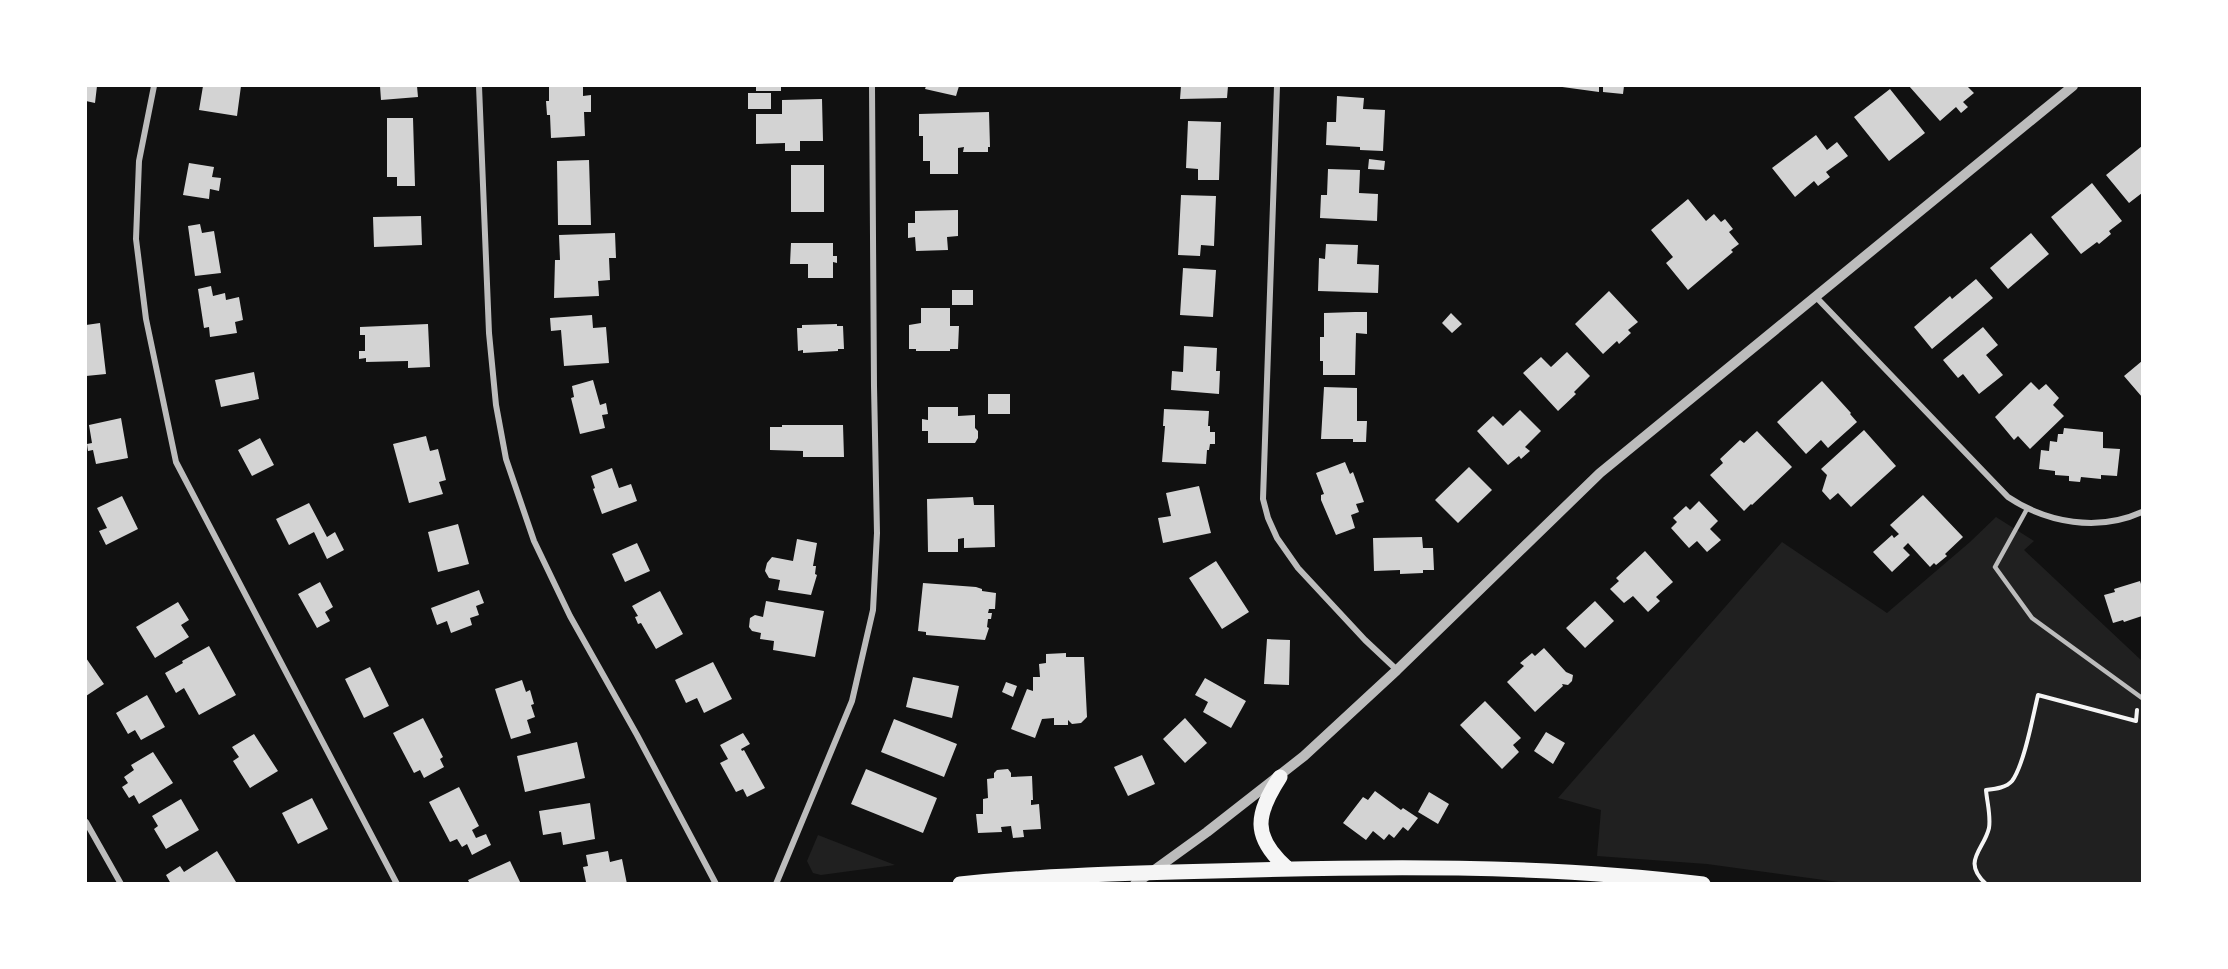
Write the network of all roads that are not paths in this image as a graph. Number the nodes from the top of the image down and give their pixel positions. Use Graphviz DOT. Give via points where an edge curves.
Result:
graph roads {
  1 [pos="154,86"];
  2 [pos="480,86"];
  3 [pos="872,86"];
  4 [pos="1277,86"];
  5 [pos="2073,86"];
  6 [pos="1816,297"];
  7 [pos="2027,509"];
  8 [pos="2142,512"];
  9 [pos="1397,670"];
  10 [pos="2142,698"];
  11 [pos="1280,777"];
  12 [pos="86,822"];
  13 [pos="1287,868"];
  14 [pos="1153,872"];
  15 [pos="1476,877"];
  16 [pos="121,884"];
  17 [pos="397,884"];
  18 [pos="716,884"];
  19 [pos="776,884"];
  20 [pos="960,884"];
  21 [pos="1135,884"];
  22 [pos="1703,884"];
  1 -- 17 [label="street" via="139,161 136,239 146,319 176,462"];
  2 -- 18 [label="street" via="489,333 506,459 534,541 570,616"];
  3 -- 19 [label="street" via="877,533 873,610 852,700"];
  4 -- 9 [label="street" via="1263,499 1277,538 1298,568"];
  5 -- 6 [label="street"];
  6 -- 7 [label="street" via="2007,496"];
  6 -- 9 [label="street" via="1600,473"];
  7 -- 8 [label="street" via="2056,519 2092,523"];
  7 -- 10 [label="lane" via="1995,567 2032,618"];
  9 -- 11 [label="street"];
  11 -- 13 [label="main road" via="1265,803 1260,825 1263,840 1273,856"];
  11 -- 14 [label="street"];
  12 -- 16 [label="street"];
  13 -- 14 [label="main road"];
  13 -- 15 [label="main road"];
  14 -- 20 [label="main road"];
  14 -- 21 [label="street"];
  15 -- 22 [label="main road" via="1601,875"];
}
